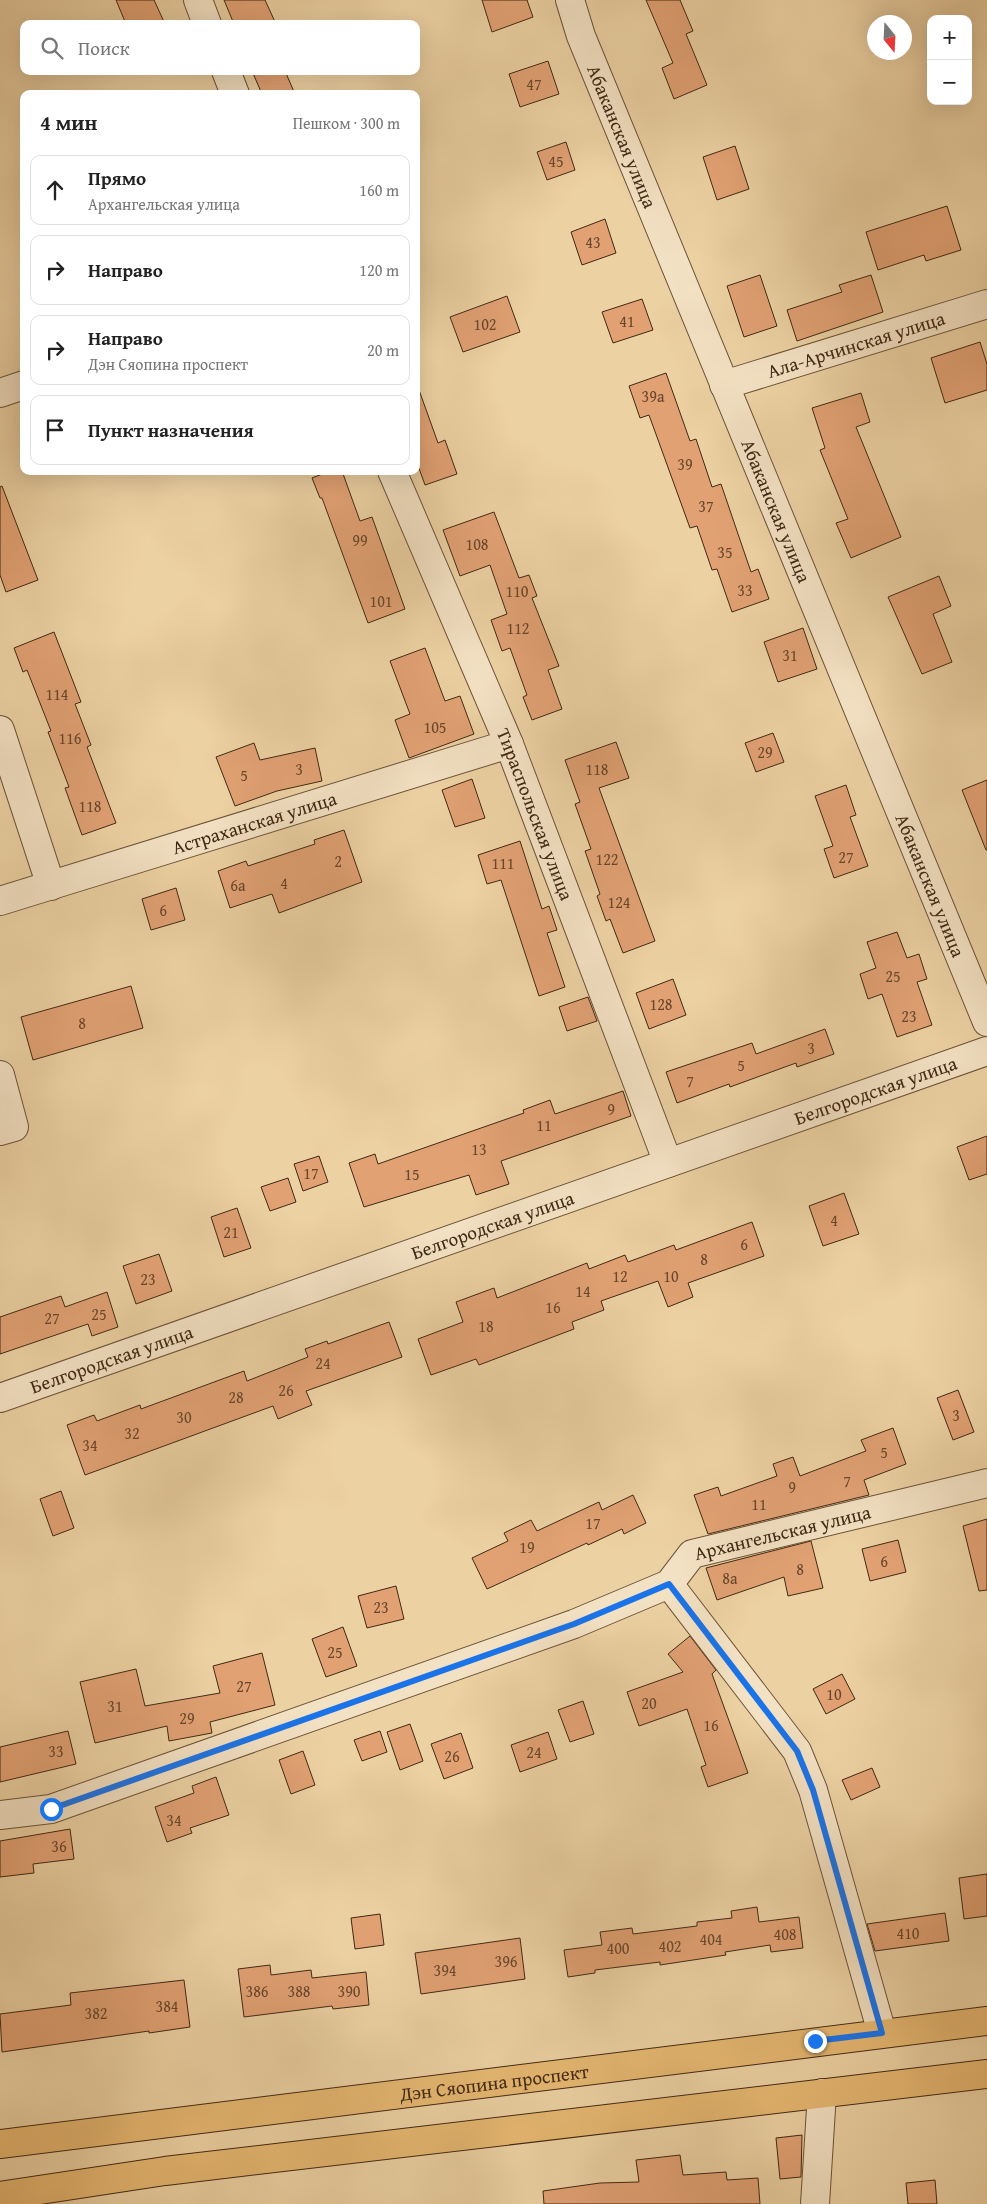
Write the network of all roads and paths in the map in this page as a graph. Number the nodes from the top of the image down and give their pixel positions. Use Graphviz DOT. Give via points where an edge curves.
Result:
graph roads {
  1 [pos="198,0"];
  2 [pos="570,0"];
  3 [pos="206,20"];
  4 [pos="228,75"];
  5 [pos="233,90"];
  6 [pos="987,304"];
  7 [pos="724,385"];
  8 [pos="20,386"];
  9 [pos="0,393"];
  10 [pos="394,475"];
  11 [pos="0,730"];
  12 [pos="509,744"];
  13 [pos="52,886"];
  14 [pos="0,901"];
  15 [pos="987,1022"];
  16 [pos="987,1051"];
  17 [pos="0,1075"];
  18 [pos="0,1131"];
  19 [pos="668,1163"];
  20 [pos="0,1398"];
  21 [pos="987,1483"];
  22 [pos="669,1584"];
  23 [pos="0,1816"];
  24 [pos="987,2021"];
  25 [pos="882,2033"];
  26 [pos="987,2074"];
  27 [pos="822,2093"];
  28 [pos="0,2144"];
  29 [pos="0,2196"];
  30 [pos="815,2204"];
  1 -- 3 [label="street"];
  2 -- 7 [label="street, Абаканская улица" via="580,36"];
  4 -- 5 [label="street"];
  6 -- 7 [label="street, Ала-Арчинская улица"];
  7 -- 15 [label="street, Абаканская улица"];
  8 -- 9 [label="street"];
  10 -- 12 [label="street, Тираспольская улица"];
  11 -- 13 [label="street"];
  12 -- 13 [label="street, Астраханская улица"];
  12 -- 19 [label="street, Тираспольская улица"];
  13 -- 14 [label="street, Астраханская улица"];
  16 -- 19 [label="street, Белгородская улица"];
  17 -- 18 [label="street" via="14,1127"];
  19 -- 20 [label="street, Белгородская улица"];
  21 -- 22 [label="street, Архангельская улица" via="692,1554"];
  22 -- 23 [label="street, Архангельская улица" via="574,1624 51,1809"];
  22 -- 25 [label="street" via="797,1751 813,1790"];
  24 -- 25 [label="main road, Дэн Сяопина проспект"];
  25 -- 28 [label="main road, Дэн Сяопина проспект"];
  26 -- 27 [label="main road"];
  27 -- 29 [label="main road" via="118,2177"];
  27 -- 30 [label="street"];
}
